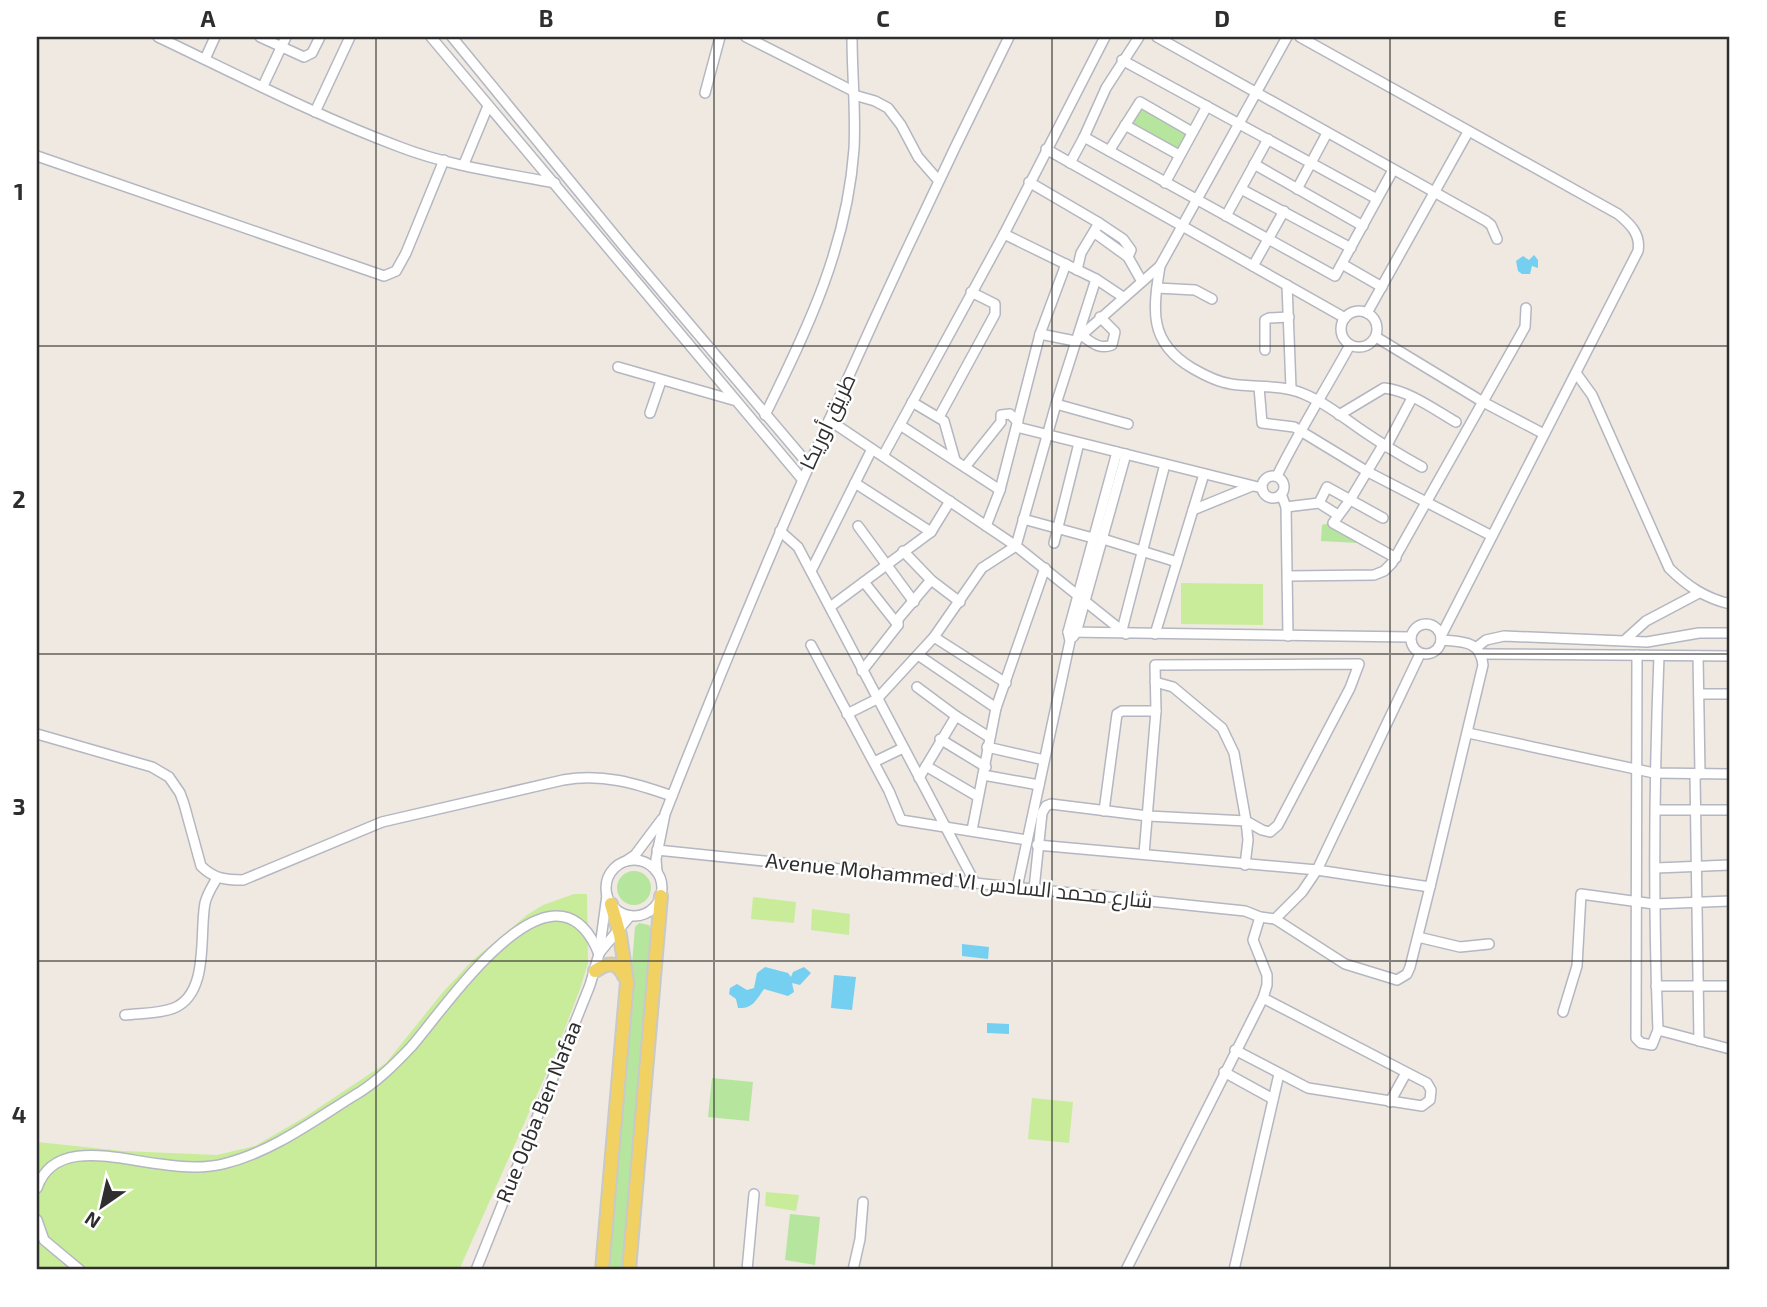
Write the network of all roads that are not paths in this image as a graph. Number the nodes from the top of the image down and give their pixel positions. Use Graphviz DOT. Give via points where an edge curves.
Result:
graph roads {
  1 [pos="158,37"];
  2 [pos="215,37"];
  3 [pos="260,37"];
  4 [pos="286,37"];
  5 [pos="320,37"];
  6 [pos="350,37"];
  7 [pos="431,37"];
  8 [pos="452,37"];
  9 [pos="720,37"];
  10 [pos="746,37"];
  11 [pos="852,37"];
  12 [pos="1009,37"];
  13 [pos="1105,37"];
  14 [pos="1139,37"];
  15 [pos="1157,37"];
  16 [pos="1287,37"];
  17 [pos="1300,37"];
  18 [pos="282,46"];
  19 [pos="205,59"];
  20 [pos="1122,60"];
  21 [pos="263,86"];
  22 [pos="1256,92"];
  23 [pos="705,93"];
  24 [pos="853,93"];
  25 [pos="488,106"];
  26 [pos="1207,106"];
  27 [pos="316,112"];
  28 [pos="1237,123"];
  29 [pos="1125,125"];
  30 [pos="1192,131"];
  31 [pos="1468,132"];
  32 [pos="1327,133"];
  33 [pos="1084,137"];
  34 [pos="1268,139"];
  35 [pos="1046,149"];
  36 [pos="1109,151"];
  37 [pos="1180,155"];
  38 [pos="37,156"];
  39 [pos="444,160"];
  40 [pos="1070,163"];
  41 [pos="1310,163"];
  42 [pos="464,164"];
  43 [pos="1254,164"];
  44 [pos="1393,170"];
  45 [pos="565,174"];
  46 [pos="938,180"];
  47 [pos="1029,182"];
  48 [pos="555,183"];
  49 [pos="1165,183"];
  50 [pos="577,189"];
  51 [pos="1241,189"];
  52 [pos="1297,189"];
  53 [pos="1435,193"];
  54 [pos="566,197"];
  55 [pos="1197,198"];
  56 [pos="1377,199"];
  57 [pos="1283,211"];
  58 [pos="1226,216"];
  59 [pos="1099,223"];
  60 [pos="1181,226"];
  61 [pos="1363,226"];
  62 [pos="1004,234"];
  63 [pos="1093,235"];
  64 [pos="1497,239"];
  65 [pos="1269,240"];
  66 [pos="1351,248"];
  67 [pos="1128,257"];
  68 [pos="1066,264"];
  69 [pos="1342,264"];
  70 [pos="1160,266"];
  71 [pos="1253,266"];
  72 [pos="1077,270"];
  73 [pos="1096,279"];
  74 [pos="1141,281"];
  75 [pos="1287,285"];
  76 [pos="1382,287"];
  77 [pos="1157,288"];
  78 [pos="971,292"];
  79 [pos="1123,297"];
  80 [pos="1212,299"];
  81 [pos="1526,308"];
  82 [pos="1367,313"];
  83 [pos="1100,317"];
  84 [pos="1289,317"];
  85 [pos="1345,317"];
  86 [pos="1040,334"];
  87 [pos="1376,337"];
  88 [pos="1078,338"];
  89 [pos="1350,345"];
  90 [pos="1265,350"];
  91 [pos="618,366"];
  92 [pos="1576,373"];
  93 [pos="661,380"];
  94 [pos="1259,387"];
  95 [pos="1291,388"];
  96 [pos="1412,398"];
  97 [pos="735,400"];
  98 [pos="1319,401"];
  99 [pos="912,402"];
  100 [pos="1483,402"];
  101 [pos="1056,404"];
  102 [pos="650,413"];
  103 [pos="765,415"];
  104 [pos="1339,415"];
  105 [pos="939,417"];
  106 [pos="829,420"];
  107 [pos="1455,422"];
  108 [pos="1018,424"];
  109 [pos="1128,424"];
  110 [pos="900,425"];
  111 [pos="1299,430"];
  112 [pos="1544,434"];
  113 [pos="1047,435"];
  114 [pos="1079,443"];
  115 [pos="1385,446"];
  116 [pos="872,449"];
  117 [pos="1122,453"];
  118 [pos="883,456"];
  119 [pos="954,460"];
  120 [pos="808,464"];
  121 [pos="1164,464"];
  122 [pos="965,467"];
  123 [pos="1422,467"];
  124 [pos="1368,472"];
  125 [pos="1204,474"];
  126 [pos="1277,476"];
  127 [pos="802,479"];
  128 [pos="855,483"];
  129 [pos="1257,487"];
  130 [pos="1000,490"];
  131 [pos="1281,494"];
  132 [pos="1350,500"];
  133 [pos="950,501"];
  134 [pos="1319,503"];
  135 [pos="1426,503"];
  136 [pos="1286,507"];
  137 [pos="1193,510"];
  138 [pos="1338,515"];
  139 [pos="1383,518"];
  140 [pos="1023,519"];
  141 [pos="858,526"];
  142 [pos="986,526"];
  143 [pos="1059,529"];
  144 [pos="780,531"];
  145 [pos="931,532"];
  146 [pos="1492,536"];
  147 [pos="1098,539"];
  148 [pos="1054,543"];
  149 [pos="1016,546"];
  150 [pos="903,551"];
  151 [pos="1142,551"];
  152 [pos="1396,558"];
  153 [pos="1177,562"];
  154 [pos="886,565"];
  155 [pos="1045,569"];
  156 [pos="811,571"];
  157 [pos="1288,576"];
  158 [pos="931,580"];
  159 [pos="864,582"];
  160 [pos="1699,593"];
  161 [pos="1082,598"];
  162 [pos="914,601"];
  163 [pos="960,602"];
  164 [pos="1730,604"];
  165 [pos="830,607"];
  166 [pos="898,625"];
  167 [pos="1124,632"];
  168 [pos="1730,633"];
  169 [pos="1155,634"];
  170 [pos="1071,635"];
  171 [pos="1288,636"];
  172 [pos="934,637"];
  173 [pos="1410,637"];
  174 [pos="1441,638"];
  175 [pos="1625,640"];
  176 [pos="811,645"];
  177 [pos="1479,651"];
  178 [pos="1420,654"];
  179 [pos="918,655"];
  180 [pos="1637,655"];
  181 [pos="1658,656"];
  182 [pos="1698,656"];
  183 [pos="1730,656"];
  184 [pos="862,671"];
  185 [pos="1156,682"];
  186 [pos="1006,683"];
  187 [pos="917,687"];
  188 [pos="1699,694"];
  189 [pos="1730,694"];
  190 [pos="877,699"];
  191 [pos="996,708"];
  192 [pos="1156,710"];
  193 [pos="847,714"];
  194 [pos="956,716"];
  195 [pos="1468,733"];
  196 [pos="37,734"];
  197 [pos="989,737"];
  198 [pos="940,739"];
  199 [pos="987,747"];
  200 [pos="903,748"];
  201 [pos="1044,760"];
  202 [pos="874,762"];
  203 [pos="926,766"];
  204 [pos="1636,769"];
  205 [pos="985,771"];
  206 [pos="1654,773"];
  207 [pos="1697,774"];
  208 [pos="1730,774"];
  209 [pos="919,778"];
  210 [pos="1039,785"];
  211 [pos="672,796"];
  212 [pos="977,796"];
  213 [pos="1656,810"];
  214 [pos="1695,810"];
  215 [pos="1730,810"];
  216 [pos="1104,811"];
  217 [pos="665,814"];
  218 [pos="1149,816"];
  219 [pos="1246,821"];
  220 [pos="945,827"];
  221 [pos="972,830"];
  222 [pos="1027,840"];
  223 [pos="1037,845"];
  224 [pos="657,850"];
  225 [pos="1144,854"];
  226 [pos="624,862"];
  227 [pos="1245,865"];
  228 [pos="1730,865"];
  229 [pos="1695,866"];
  230 [pos="1656,869"];
  231 [pos="1317,870"];
  232 [pos="657,872"];
  233 [pos="217,878"];
  234 [pos="975,883"];
  235 [pos="1430,887"];
  236 [pos="1017,888"];
  237 [pos="1034,889"];
  238 [pos="661,896"];
  239 [pos="609,899"];
  240 [pos="1637,900"];
  241 [pos="1730,901"];
  242 [pos="1696,902"];
  243 [pos="1654,904"];
  244 [pos="630,916"];
  245 [pos="1259,918"];
  246 [pos="1275,919"];
  247 [pos="618,929"];
  248 [pos="1418,937"];
  249 [pos="1489,944"];
  250 [pos="599,954"];
  251 [pos="595,971"];
  252 [pos="627,982"];
  253 [pos="1656,986"];
  254 [pos="1699,986"];
  255 [pos="1730,986"];
  256 [pos="1263,998"];
  257 [pos="1563,1012"];
  258 [pos="125,1015"];
  259 [pos="1658,1030"];
  260 [pos="1699,1041"];
  261 [pos="1730,1049"];
  262 [pos="1235,1051"];
  263 [pos="1223,1072"];
  264 [pos="1406,1073"];
  265 [pos="1279,1074"];
  266 [pos="1273,1099"];
  267 [pos="1390,1102"];
  268 [pos="37,1188"];
  269 [pos="754,1194"];
  270 [pos="863,1202"];
  271 [pos="37,1220"];
  272 [pos="80,1270"];
  273 [pos="476,1270"];
  274 [pos="602,1270"];
  275 [pos="629,1270"];
  276 [pos="747,1270"];
  277 [pos="853,1270"];
  278 [pos="1126,1270"];
  279 [pos="1234,1270"];
  1 -- 19 [label="street"];
  2 -- 19 [label="street"];
  3 -- 18 [label="street"];
  4 -- 18 [label="street"];
  5 -- 18 [label="street" via="307,57"];
  6 -- 27 [label="street"];
  7 -- 25 [label="street"];
  8 -- 45 [label="street"];
  9 -- 23 [label="street"];
  10 -- 24 [label="street"];
  11 -- 24 [label="street"];
  12 -- 46 [label="street, طريق أوريكا"];
  13 -- 35 [label="street"];
  14 -- 20 [label="street"];
  15 -- 22 [label="street"];
  16 -- 22 [label="street"];
  17 -- 31 [label="street"];
  18 -- 21 [label="street"];
  19 -- 21 [label="street"];
  20 -- 26 [label="street"];
  20 -- 33 [label="street"];
  21 -- 27 [label="street"];
  22 -- 28 [label="street"];
  22 -- 32 [label="street"];
  24 -- 46 [label="street" via="888,108"];
  24 -- 103 [label="street" via="854,149 835,250 815,311"];
  25 -- 42 [label="street"];
  25 -- 48 [label="street"];
  26 -- 28 [label="street"];
  26 -- 30 [label="street"];
  27 -- 39 [label="street" via="401,148"];
  28 -- 34 [label="street"];
  28 -- 55 [label="street"];
  29 -- 30 [label="street" via="1140,102"];
  29 -- 36 [label="street"];
  29 -- 37 [label="street"];
  30 -- 37 [label="street"];
  31 -- 53 [label="street"];
  31 -- 92 [label="street" via="1618,214 1638,236 1637,251"];
  32 -- 41 [label="street"];
  32 -- 44 [label="street"];
  33 -- 36 [label="street"];
  33 -- 40 [label="street"];
  34 -- 41 [label="street"];
  34 -- 43 [label="street"];
  35 -- 40 [label="street"];
  35 -- 47 [label="street"];
  36 -- 49 [label="street"];
  37 -- 49 [label="street"];
  38 -- 39 [label="street" via="384,276 396,271 406,253"];
  39 -- 42 [label="street"];
  40 -- 60 [label="street"];
  41 -- 52 [label="street"];
  41 -- 56 [label="street"];
  42 -- 48 [label="street"];
  43 -- 51 [label="street"];
  43 -- 52 [label="street"];
  44 -- 53 [label="street"];
  44 -- 56 [label="street"];
  45 -- 48 [label="street"];
  45 -- 50 [label="street"];
  46 -- 106 [label="street, طريق أوريكا"];
  47 -- 59 [label="street"];
  47 -- 62 [label="street"];
  48 -- 54 [label="street"];
  49 -- 55 [label="street"];
  50 -- 54 [label="street"];
  50 -- 103 [label="street"];
  51 -- 57 [label="street"];
  51 -- 58 [label="street"];
  52 -- 61 [label="street"];
  53 -- 64 [label="street" via="1491,225"];
  53 -- 76 [label="street"];
  54 -- 97 [label="street"];
  55 -- 58 [label="street"];
  55 -- 60 [label="street"];
  56 -- 61 [label="street"];
  57 -- 65 [label="street"];
  57 -- 66 [label="street"];
  58 -- 65 [label="street"];
  59 -- 63 [label="street"];
  59 -- 67 [label="street" via="1127,243"];
  60 -- 70 [label="street"];
  60 -- 71 [label="street"];
  61 -- 66 [label="street"];
  62 -- 68 [label="street"];
  62 -- 78 [label="street"];
  63 -- 67 [label="street"];
  63 -- 72 [label="street"];
  65 -- 69 [label="street" via="1335,276"];
  65 -- 71 [label="street"];
  66 -- 69 [label="street"];
  67 -- 74 [label="street"];
  68 -- 72 [label="street"];
  68 -- 86 [label="street"];
  69 -- 76 [label="street"];
  70 -- 74 [label="street"];
  70 -- 77 [label="street"];
  71 -- 75 [label="street"];
  72 -- 73 [label="street"];
  73 -- 79 [label="street"];
  73 -- 88 [label="street"];
  74 -- 79 [label="street"];
  75 -- 84 [label="street"];
  75 -- 85 [label="street"];
  76 -- 82 [label="street"];
  77 -- 80 [label="street" via="1195,290"];
  77 -- 94 [label="street" via="1156,327 1169,351 1213,380"];
  78 -- 99 [label="street"];
  78 -- 105 [label="street" via="995,304 995,314"];
  79 -- 83 [label="street"];
  81 -- 100 [label="street" via="1525,327"];
  82 -- 85 [label="street"];
  82 -- 87 [label="street" via="1377,324"];
  83 -- 88 [label="street"];
  83 -- 88 [label="street" via="1115,332 1112,345 1096,346"];
  84 -- 90 [label="street" via="1265,320"];
  84 -- 95 [label="street"];
  85 -- 89 [label="street" via="1341,332"];
  86 -- 88 [label="street"];
  86 -- 108 [label="street"];
  87 -- 89 [label="street" via="1365,347"];
  87 -- 100 [label="street"];
  88 -- 101 [label="street"];
  89 -- 98 [label="street"];
  91 -- 93 [label="street"];
  92 -- 112 [label="street"];
  92 -- 160 [label="street" via="1592,395 1669,568"];
  93 -- 97 [label="street"];
  93 -- 102 [label="street"];
  94 -- 95 [label="street"];
  94 -- 111 [label="street" via="1261,423"];
  95 -- 98 [label="street"];
  96 -- 104 [label="street" via="1384,388"];
  96 -- 107 [label="street"];
  96 -- 115 [label="street"];
  97 -- 127 [label="street"];
  98 -- 104 [label="street"];
  98 -- 111 [label="street"];
  99 -- 105 [label="street"];
  99 -- 110 [label="street"];
  100 -- 112 [label="street"];
  100 -- 135 [label="street"];
  101 -- 109 [label="street"];
  101 -- 113 [label="street"];
  103 -- 120 [label="street"];
  104 -- 115 [label="street"];
  105 -- 119 [label="street" via="946,425"];
  106 -- 116 [label="street"];
  106 -- 120 [label="street, طريق أوريكا"];
  108 -- 113 [label="street"];
  108 -- 122 [label="street" via="1010,414 1001,415 1001,422"];
  108 -- 130 [label="street"];
  110 -- 118 [label="street"];
  110 -- 119 [label="street"];
  111 -- 124 [label="street"];
  111 -- 126 [label="street"];
  112 -- 146 [label="street"];
  113 -- 114 [label="street"];
  113 -- 140 [label="street"];
  114 -- 117 [label="street"];
  114 -- 143 [label="street"];
  115 -- 123 [label="street"];
  115 -- 124 [label="street"];
  116 -- 118 [label="street"];
  116 -- 128 [label="street"];
  117 -- 121 [label="street"];
  117 -- 147 [label="street"];
  118 -- 133 [label="street"];
  119 -- 122 [label="street"];
  120 -- 127 [label="street, طريق أوريكا"];
  121 -- 125 [label="street"];
  121 -- 151 [label="street"];
  122 -- 130 [label="street"];
  124 -- 132 [label="street"];
  124 -- 135 [label="street"];
  125 -- 129 [label="street"];
  125 -- 137 [label="street"];
  126 -- 129 [label="street" via="1266,478"];
  126 -- 131 [label="street" via="1284,484"];
  127 -- 144 [label="street, طريق أوريكا"];
  128 -- 145 [label="street"];
  128 -- 156 [label="street"];
  129 -- 131 [label="street" via="1269,497"];
  129 -- 137 [label="street"];
  130 -- 142 [label="street"];
  131 -- 136 [label="street"];
  132 -- 134 [label="street" via="1327,487"];
  132 -- 138 [label="street"];
  132 -- 139 [label="street"];
  133 -- 142 [label="street"];
  133 -- 145 [label="street"];
  134 -- 136 [label="street"];
  134 -- 138 [label="street"];
  135 -- 146 [label="street"];
  135 -- 152 [label="street"];
  136 -- 157 [label="street"];
  137 -- 153 [label="street"];
  138 -- 152 [label="street" via="1334,524"];
  140 -- 143 [label="street"];
  140 -- 149 [label="street"];
  141 -- 154 [label="street"];
  142 -- 149 [label="street"];
  143 -- 147 [label="street"];
  143 -- 148 [label="street"];
  144 -- 156 [label="street" via="796,543"];
  144 -- 211 [label="street, طريق أوريكا"];
  145 -- 150 [label="street"];
  146 -- 174 [label="street"];
  147 -- 151 [label="street"];
  147 -- 161 [label="street"];
  149 -- 155 [label="street"];
  149 -- 163 [label="street" via="982,568"];
  150 -- 154 [label="street"];
  150 -- 158 [label="street"];
  151 -- 153 [label="street"];
  151 -- 167 [label="street"];
  152 -- 157 [label="street" via="1374,575"];
  153 -- 169 [label="street"];
  154 -- 159 [label="street"];
  154 -- 162 [label="street"];
  155 -- 161 [label="street"];
  155 -- 186 [label="street"];
  156 -- 165 [label="street"];
  157 -- 171 [label="street"];
  158 -- 162 [label="street"];
  158 -- 163 [label="street"];
  159 -- 165 [label="street"];
  159 -- 166 [label="street"];
  160 -- 164 [label="street"];
  160 -- 175 [label="street" via="1646,621"];
  161 -- 167 [label="street"];
  161 -- 170 [label="street"];
  162 -- 166 [label="street"];
  163 -- 172 [label="street"];
  165 -- 184 [label="street"];
  166 -- 184 [label="street"];
  167 -- 169 [label="street"];
  167 -- 170 [label="street"];
  168 -- 175 [label="street"];
  169 -- 171 [label="street"];
  170 -- 201 [label="street"];
  171 -- 173 [label="street"];
  172 -- 179 [label="street"];
  172 -- 186 [label="street"];
  173 -- 174 [label="street" via="1425,624 1433,626"];
  173 -- 178 [label="street"];
  174 -- 177 [label="street"];
  174 -- 178 [label="street" via="1432,653"];
  175 -- 177 [label="street" via="1504,636 1486,640"];
  176 -- 193 [label="street"];
  177 -- 180 [label="street"];
  177 -- 195 [label="street" via="1483,671"];
  178 -- 231 [label="street"];
  179 -- 190 [label="street"];
  179 -- 191 [label="street"];
  180 -- 181 [label="street"];
  180 -- 204 [label="street"];
  181 -- 182 [label="street"];
  181 -- 206 [label="street"];
  182 -- 183 [label="street"];
  182 -- 188 [label="street"];
  184 -- 190 [label="street"];
  185 -- 192 [label="street"];
  185 -- 219 [label="street" via="1173,687 1222,728 1234,753"];
  185 -- 219 [label="street" via="1156,664 1359,664 1278,825 1266,832"];
  186 -- 191 [label="street"];
  187 -- 194 [label="street"];
  188 -- 189 [label="street"];
  188 -- 207 [label="street"];
  190 -- 193 [label="street"];
  190 -- 200 [label="street"];
  191 -- 197 [label="street"];
  192 -- 216 [label="street" via="1117,714"];
  192 -- 218 [label="street"];
  193 -- 202 [label="street"];
  194 -- 197 [label="street"];
  194 -- 198 [label="street"];
  195 -- 204 [label="street"];
  195 -- 235 [label="street"];
  196 -- 233 [label="street" via="152,767 169,777 184,804 201,866"];
  197 -- 199 [label="street"];
  198 -- 203 [label="street"];
  198 -- 205 [label="street"];
  199 -- 201 [label="street"];
  199 -- 205 [label="street"];
  200 -- 202 [label="street"];
  200 -- 209 [label="street"];
  201 -- 210 [label="street"];
  202 -- 220 [label="street" via="901,820"];
  203 -- 209 [label="street"];
  203 -- 212 [label="street"];
  204 -- 206 [label="street"];
  204 -- 240 [label="street"];
  205 -- 210 [label="street"];
  205 -- 212 [label="street"];
  206 -- 207 [label="street"];
  206 -- 213 [label="street"];
  207 -- 208 [label="street"];
  207 -- 214 [label="street"];
  209 -- 220 [label="street"];
  210 -- 222 [label="street"];
  211 -- 217 [label="street, طريق أوريكا"];
  211 -- 233 [label="street" via="612,778 574,778 382,822 243,880"];
  212 -- 221 [label="street"];
  213 -- 214 [label="street"];
  213 -- 230 [label="street"];
  214 -- 215 [label="street"];
  214 -- 229 [label="street"];
  216 -- 218 [label="street"];
  216 -- 223 [label="street" via="1048,805 1042,813"];
  217 -- 224 [label="street, طريق أوريكا"];
  217 -- 226 [label="street, طريق أوريكا" via="635,855"];
  218 -- 219 [label="street"];
  218 -- 225 [label="street"];
  219 -- 227 [label="street"];
  220 -- 221 [label="street"];
  220 -- 234 [label="street"];
  221 -- 222 [label="street"];
  222 -- 236 [label="street"];
  223 -- 225 [label="street"];
  223 -- 237 [label="street"];
  224 -- 232 [label="street, طريق أوريكا"];
  224 -- 234 [label="street, Avenue Mohammed VI شارع محمد السادس"];
  225 -- 227 [label="street"];
  226 -- 232 [label="street" via="641,861"];
  226 -- 239 [label="street" via="606,884"];
  227 -- 231 [label="street"];
  228 -- 229 [label="street"];
  229 -- 230 [label="street"];
  229 -- 242 [label="street"];
  230 -- 243 [label="street"];
  231 -- 235 [label="street"];
  231 -- 246 [label="street"];
  232 -- 238 [label="street"];
  233 -- 258 [label="street" via="205,902 201,962 188,996 176,1007"];
  234 -- 236 [label="street, Avenue Mohammed VI شارع محمد السادس"];
  235 -- 248 [label="street"];
  236 -- 237 [label="street, Avenue Mohammed VI شارع محمد السادس"];
  237 -- 245 [label="street, Avenue Mohammed VI شارع محمد السادس" via="1245,911"];
  238 -- 244 [label="street" via="648,912"];
  238 -- 275 [label="main road"];
  239 -- 244 [label="street"];
  239 -- 247 [label="main road"];
  239 -- 250 [label="street, Rue Oqba Ben Nafaa"];
  240 -- 243 [label="street"];
  240 -- 257 [label="street" via="1581,894 1577,966"];
  240 -- 259 [label="street" via="1636,1038 1652,1045"];
  241 -- 242 [label="street"];
  242 -- 243 [label="street"];
  242 -- 254 [label="street"];
  243 -- 253 [label="street"];
  244 -- 247 [label="street, Rue Oqba Ben Nafaa"];
  245 -- 246 [label="street, Avenue Mohammed VI شارع محمد السادس"];
  245 -- 256 [label="street" via="1254,940 1267,975"];
  246 -- 248 [label="street" via="1345,964 1397,980 1407,974"];
  247 -- 250 [label="street, Rue Oqba Ben Nafaa"];
  247 -- 252 [label="main road"];
  248 -- 249 [label="street" via="1460,947"];
  250 -- 251 [label="street, Rue Oqba Ben Nafaa"];
  250 -- 268 [label="street" via="592,936 577,923 549,917 531,922 478,965 410,1047 367,1088 266,1149 210,1166 74,1156 47,1169"];
  251 -- 252 [label="main road" via="611,963 621,969"];
  251 -- 273 [label="street, Rue Oqba Ben Nafaa"];
  252 -- 274 [label="main road"];
  253 -- 254 [label="street"];
  253 -- 259 [label="street"];
  254 -- 255 [label="street"];
  254 -- 260 [label="street"];
  256 -- 262 [label="street"];
  256 -- 264 [label="street"];
  259 -- 260 [label="street"];
  260 -- 261 [label="street"];
  262 -- 263 [label="street"];
  262 -- 265 [label="street"];
  263 -- 266 [label="street"];
  263 -- 278 [label="street"];
  264 -- 267 [label="street"];
  264 -- 267 [label="street" via="1430,1086 1430,1100 1422,1106"];
  265 -- 266 [label="street"];
  265 -- 267 [label="street" via="1308,1088"];
  266 -- 279 [label="street"];
  269 -- 276 [label="street"];
  270 -- 277 [label="street"];
  271 -- 272 [label="street" via="44,1240"];
}
